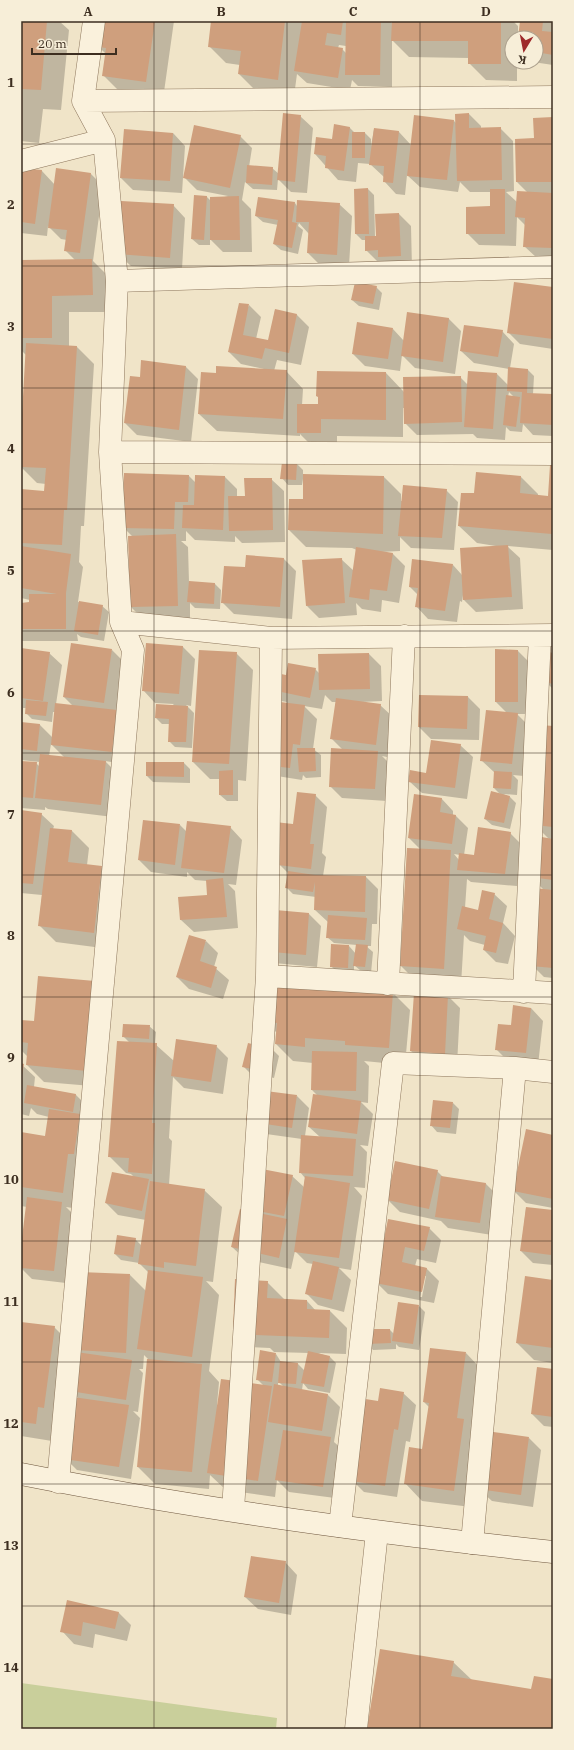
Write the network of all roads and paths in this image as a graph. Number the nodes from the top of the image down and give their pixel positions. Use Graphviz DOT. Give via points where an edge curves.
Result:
graph roads {
  1 [pos="94,21"];
  2 [pos="553,97"];
  3 [pos="83,101"];
  4 [pos="104,140"];
  5 [pos="21,161"];
  6 [pos="553,268"];
  7 [pos="117,281"];
  8 [pos="110,452"];
  9 [pos="553,454"];
  10 [pos="121,622"];
  11 [pos="404,636"];
  12 [pos="547,636"];
  13 [pos="271,638"];
  14 [pos="267,976"];
  15 [pos="388,984"];
  16 [pos="524,992"];
  17 [pos="553,993"];
  18 [pos="515,1068"];
  19 [pos="553,1072"];
  20 [pos="21,1474"];
  21 [pos="58,1482"];
  22 [pos="233,1510"];
  23 [pos="340,1526"];
  24 [pos="377,1532"];
  25 [pos="472,1543"];
  26 [pos="553,1552"];
  27 [pos="356,1729"];
  1 -- 3 [label="street"];
  2 -- 3 [label="street"];
  3 -- 4 [label="street"];
  4 -- 5 [label="street"];
  4 -- 7 [label="street"];
  6 -- 7 [label="street"];
  7 -- 8 [label="street"];
  8 -- 9 [label="street"];
  8 -- 10 [label="street"];
  10 -- 13 [label="street"];
  10 -- 21 [label="street" via="133,650"];
  11 -- 12 [label="street"];
  11 -- 13 [label="street"];
  11 -- 15 [label="street"];
  12 -- 16 [label="street"];
  13 -- 14 [label="street"];
  14 -- 15 [label="street"];
  14 -- 22 [label="street"];
  15 -- 16 [label="street"];
  16 -- 17 [label="street"];
  18 -- 19 [label="street"];
  18 -- 23 [label="street" via="393,1063"];
  18 -- 25 [label="street"];
  20 -- 21 [label="street"];
  21 -- 22 [label="street"];
  22 -- 23 [label="street"];
  23 -- 24 [label="street"];
  24 -- 25 [label="street"];
  24 -- 27 [label="street"];
  25 -- 26 [label="street"];
}
